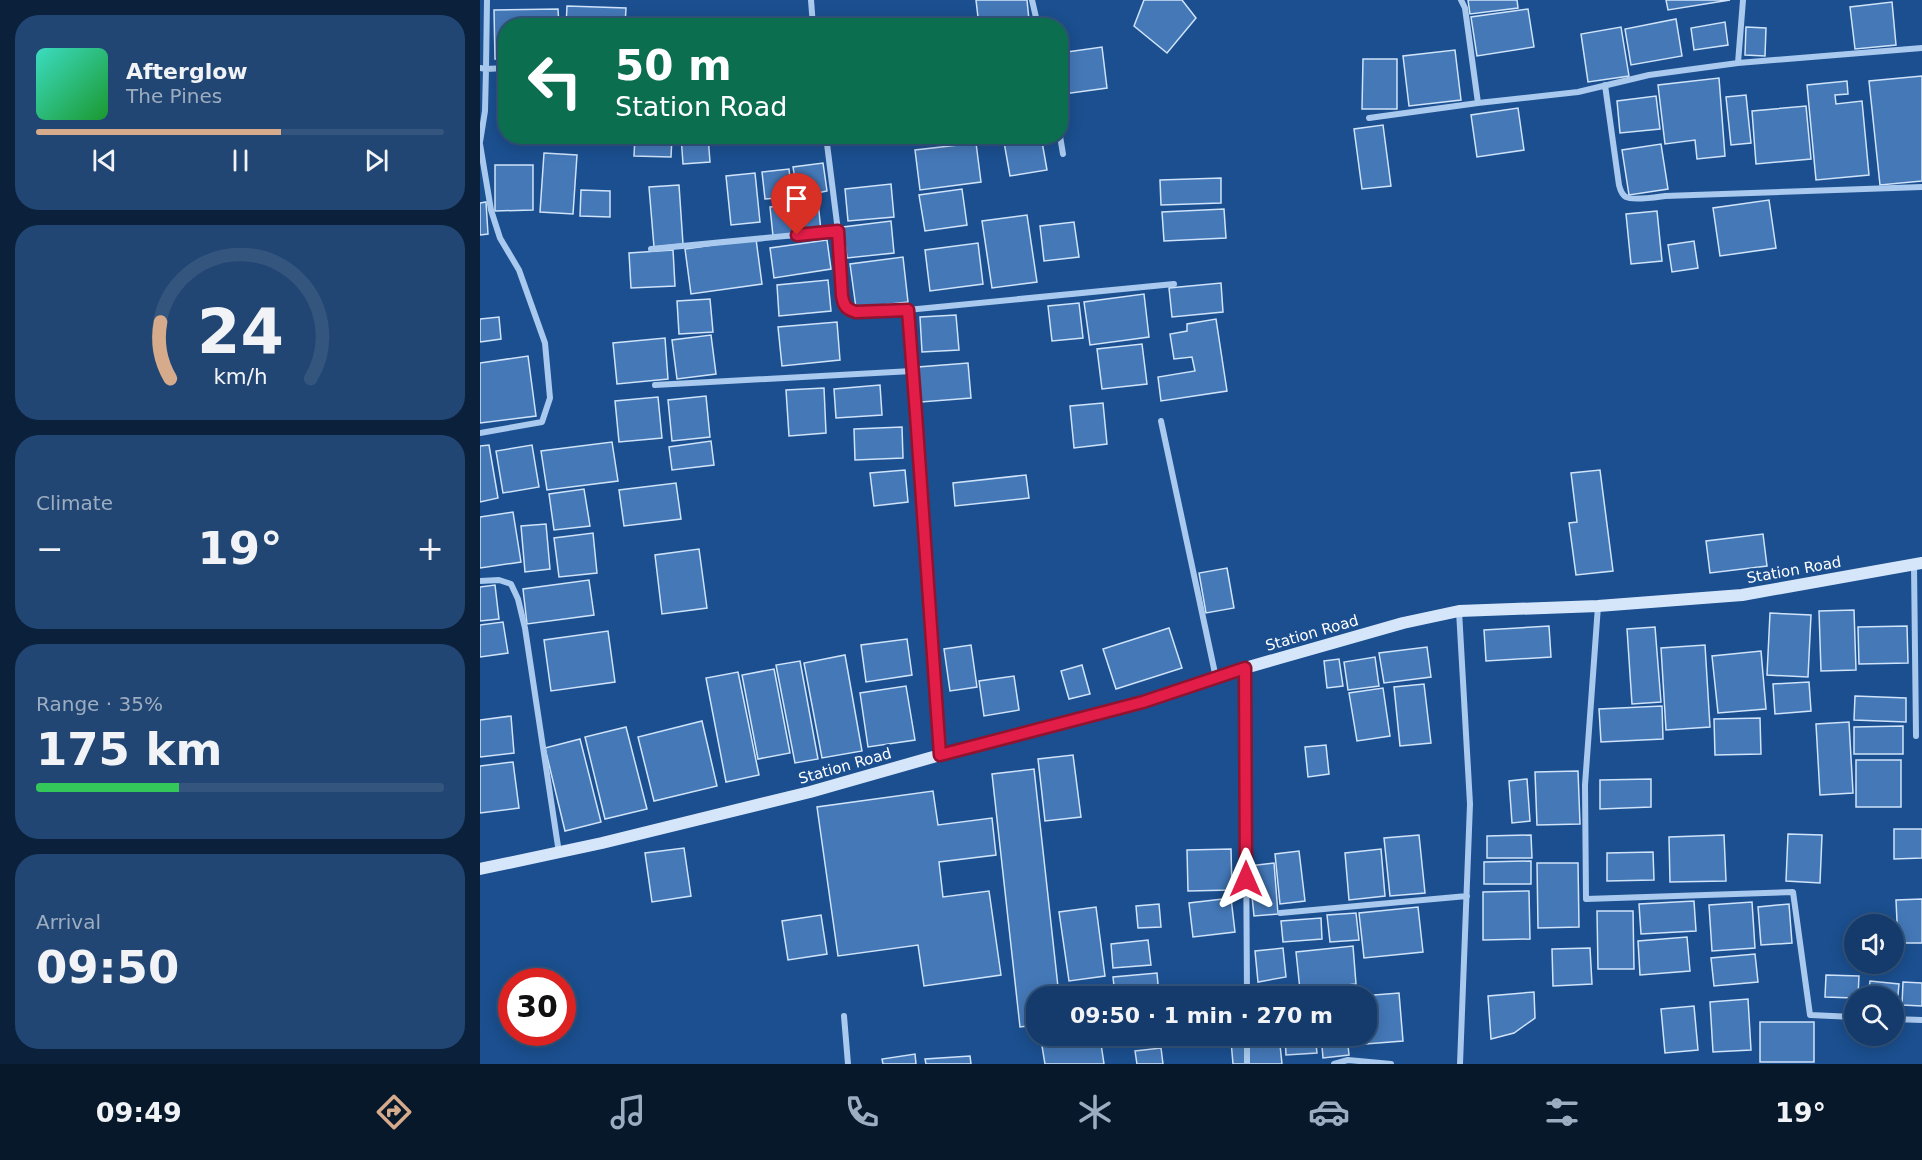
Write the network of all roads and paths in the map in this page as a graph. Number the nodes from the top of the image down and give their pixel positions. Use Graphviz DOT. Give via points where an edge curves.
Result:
graph roads {
  1 [pos="487,0"];
  2 [pos="810,0"];
  3 [pos="1032,0"];
  4 [pos="1461,0"];
  5 [pos="1743,0"];
  6 [pos="812,18"];
  7 [pos="1036,18"];
  8 [pos="1922,48"];
  9 [pos="1738,63"];
  10 [pos="483,69"];
  11 [pos="1605,85"];
  12 [pos="1478,103"];
  13 [pos="1369,118"];
  14 [pos="480,143"];
  15 [pos="827,144"];
  16 [pos="1061,144"];
  17 [pos="1063,154"];
  18 [pos="1922,187"];
  19 [pos="838,231"];
  20 [pos="651,249"];
  21 [pos="1174,284"];
  22 [pos="908,310"];
  23 [pos="912,371"];
  24 [pos="655,385"];
  25 [pos="1161,421"];
  26 [pos="480,433"];
  27 [pos="1918,564"];
  28 [pos="480,581"];
  29 [pos="1598,606"];
  30 [pos="1459,611"];
  31 [pos="1245,668"];
  32 [pos="1216,678"];
  33 [pos="1916,736"];
  34 [pos="940,755"];
  35 [pos="559,853"];
  36 [pos="480,869"];
  37 [pos="1467,896"];
  38 [pos="1280,913"];
  39 [pos="1247,986"];
  40 [pos="843,1016"];
  41 [pos="1844,1017"];
  42 [pos="1904,1019"];
  43 [pos="1922,1020"];
  44 [pos="1247,1046"];
  45 [pos="848,1064"];
  46 [pos="1247,1064"];
  47 [pos="1335,1064"];
  48 [pos="1391,1064"];
  49 [pos="1460,1064"];
  1 -- 10 [label="street"];
  2 -- 6 [label="street"];
  3 -- 7 [label="street"];
  4 -- 12 [label="street"];
  5 -- 9 [label="street"];
  8 -- 9 [label="street"];
  9 -- 11 [label="street"];
  10 -- 14 [label="street" via="486,111"];
  11 -- 12 [label="street" via="1578,92"];
  11 -- 18 [label="street" via="1619,185 1626,197"];
  12 -- 13 [label="street"];
  14 -- 26 [label="street" via="491,210 500,238 519,270 545,343 550,398 542,422"];
  15 -- 19 [label="street"];
  16 -- 17 [label="street"];
  19 -- 20 [label="street"];
  19 -- 22 [label="street" via="844,305 856,312"];
  21 -- 22 [label="street"];
  22 -- 23 [label="street"];
  23 -- 24 [label="street"];
  23 -- 34 [label="street"];
  25 -- 32 [label="street"];
  27 -- 29 [label="main road, Station Road" via="1742,595"];
  27 -- 33 [label="street"];
  28 -- 35 [label="street" via="511,584 518,599"];
  29 -- 30 [label="main road, Station Road"];
  29 -- 41 [label="street" via="1585,785 1586,899 1793,892 1810,1015"];
  30 -- 31 [label="main road, Station Road"];
  30 -- 37 [label="street" via="1470,804"];
  31 -- 32 [label="main road, Station Road"];
  31 -- 39 [label="street"];
  32 -- 34 [label="main road, Station Road" via="1143,702"];
  34 -- 35 [label="main road, Station Road" via="810,792"];
  35 -- 36 [label="main road, Station Road"];
  37 -- 38 [label="street"];
  37 -- 49 [label="street"];
  40 -- 45 [label="street"];
  42 -- 43 [label="street"];
  44 -- 46 [label="street"];
  47 -- 48 [label="street" via="1348,1060"];
}
